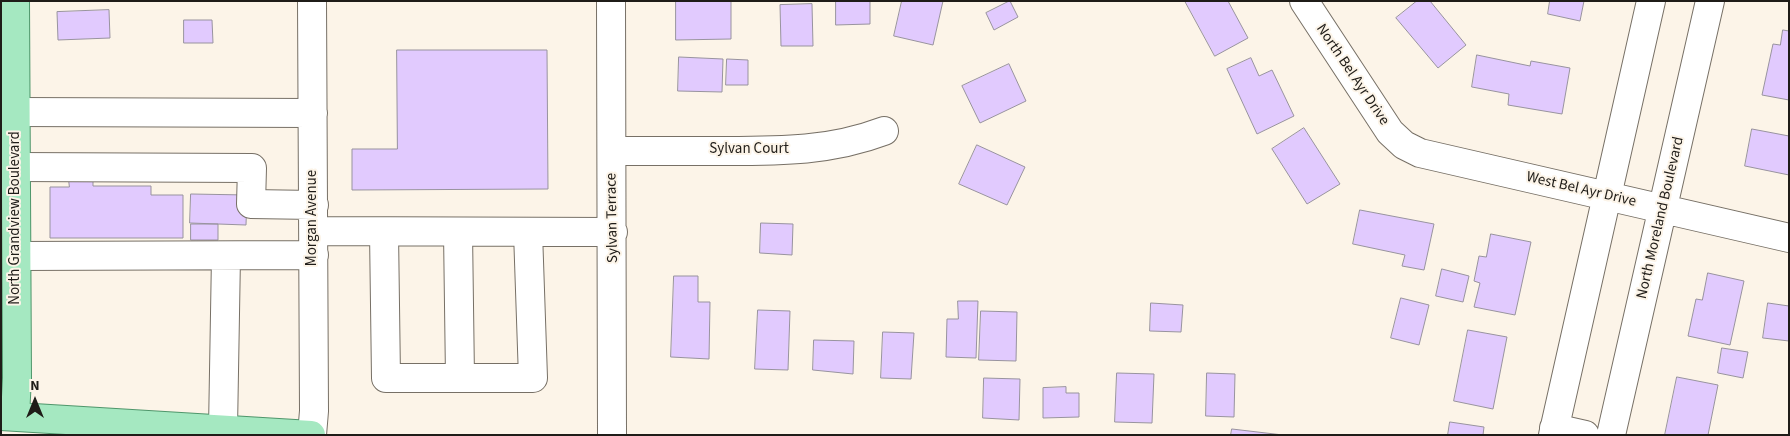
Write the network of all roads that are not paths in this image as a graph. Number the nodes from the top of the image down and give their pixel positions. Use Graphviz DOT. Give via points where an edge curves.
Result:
graph roads {
  1 [pos="15,1"];
  2 [pos="312,1"];
  3 [pos="611,1"];
  4 [pos="1304,1"];
  5 [pos="1651,1"];
  6 [pos="1710,1"];
  7 [pos="16,112"];
  8 [pos="313,113"];
  9 [pos="884,131"];
  10 [pos="1404,145"];
  11 [pos="612,151"];
  12 [pos="16,167"];
  13 [pos="1606,195"];
  14 [pos="1663,208"];
  15 [pos="314,230"];
  16 [pos="384,232"];
  17 [pos="458,232"];
  18 [pos="528,232"];
  19 [pos="613,232"];
  20 [pos="1789,238"];
  21 [pos="16,256"];
  22 [pos="226,256"];
  23 [pos="460,378"];
  24 [pos="10,422"];
  25 [pos="223,429"];
  26 [pos="189,431"];
  27 [pos="1553,432"];
  28 [pos="252,433"];
  29 [pos="312,435"];
  30 [pos="612,435"];
  31 [pos="1585,435"];
  32 [pos="1611,435"];
  1 -- 7 [label="main road, North Grandview Boulevard"];
  2 -- 8 [label="street, Morgan Avenue"];
  3 -- 11 [label="street, Sylvan Terrace"];
  4 -- 10 [label="street, North Bel Ayr Drive" via="1390,132"];
  5 -- 13 [label="street"];
  6 -- 14 [label="street, North Moreland Boulevard"];
  7 -- 8 [label="street"];
  7 -- 12 [label="main road, North Grandview Boulevard"];
  8 -- 15 [label="street, Morgan Avenue"];
  9 -- 11 [label="street, Sylvan Court" via="818,149"];
  10 -- 13 [label="street, West Bel Ayr Drive" via="1420,153"];
  11 -- 19 [label="street, Sylvan Terrace"];
  12 -- 15 [label="street" via="252,168 251,204"];
  12 -- 21 [label="main road, North Grandview Boulevard"];
  13 -- 14 [label="street, West Bel Ayr Drive"];
  13 -- 27 [label="street"];
  14 -- 20 [label="street, West Bel Ayr Drive"];
  14 -- 32 [label="street, North Moreland Boulevard"];
  15 -- 16 [label="street"];
  15 -- 22 [label="street"];
  15 -- 29 [label="street, Morgan Avenue"];
  16 -- 17 [label="street"];
  16 -- 23 [label="street" via="386,378"];
  17 -- 18 [label="street"];
  17 -- 23 [label="street"];
  18 -- 19 [label="street"];
  18 -- 23 [label="street" via="533,378"];
  19 -- 30 [label="street, Sylvan Terrace"];
  21 -- 22 [label="street"];
  21 -- 24 [label="main road, North Grandview Boulevard" via="18,378"];
  22 -- 25 [label="street"];
  24 -- 26 [label="main road"];
  25 -- 26 [label="main road"];
  25 -- 28 [label="main road"];
  27 -- 31 [label="street"];
  28 -- 29 [label="main road"];
}
